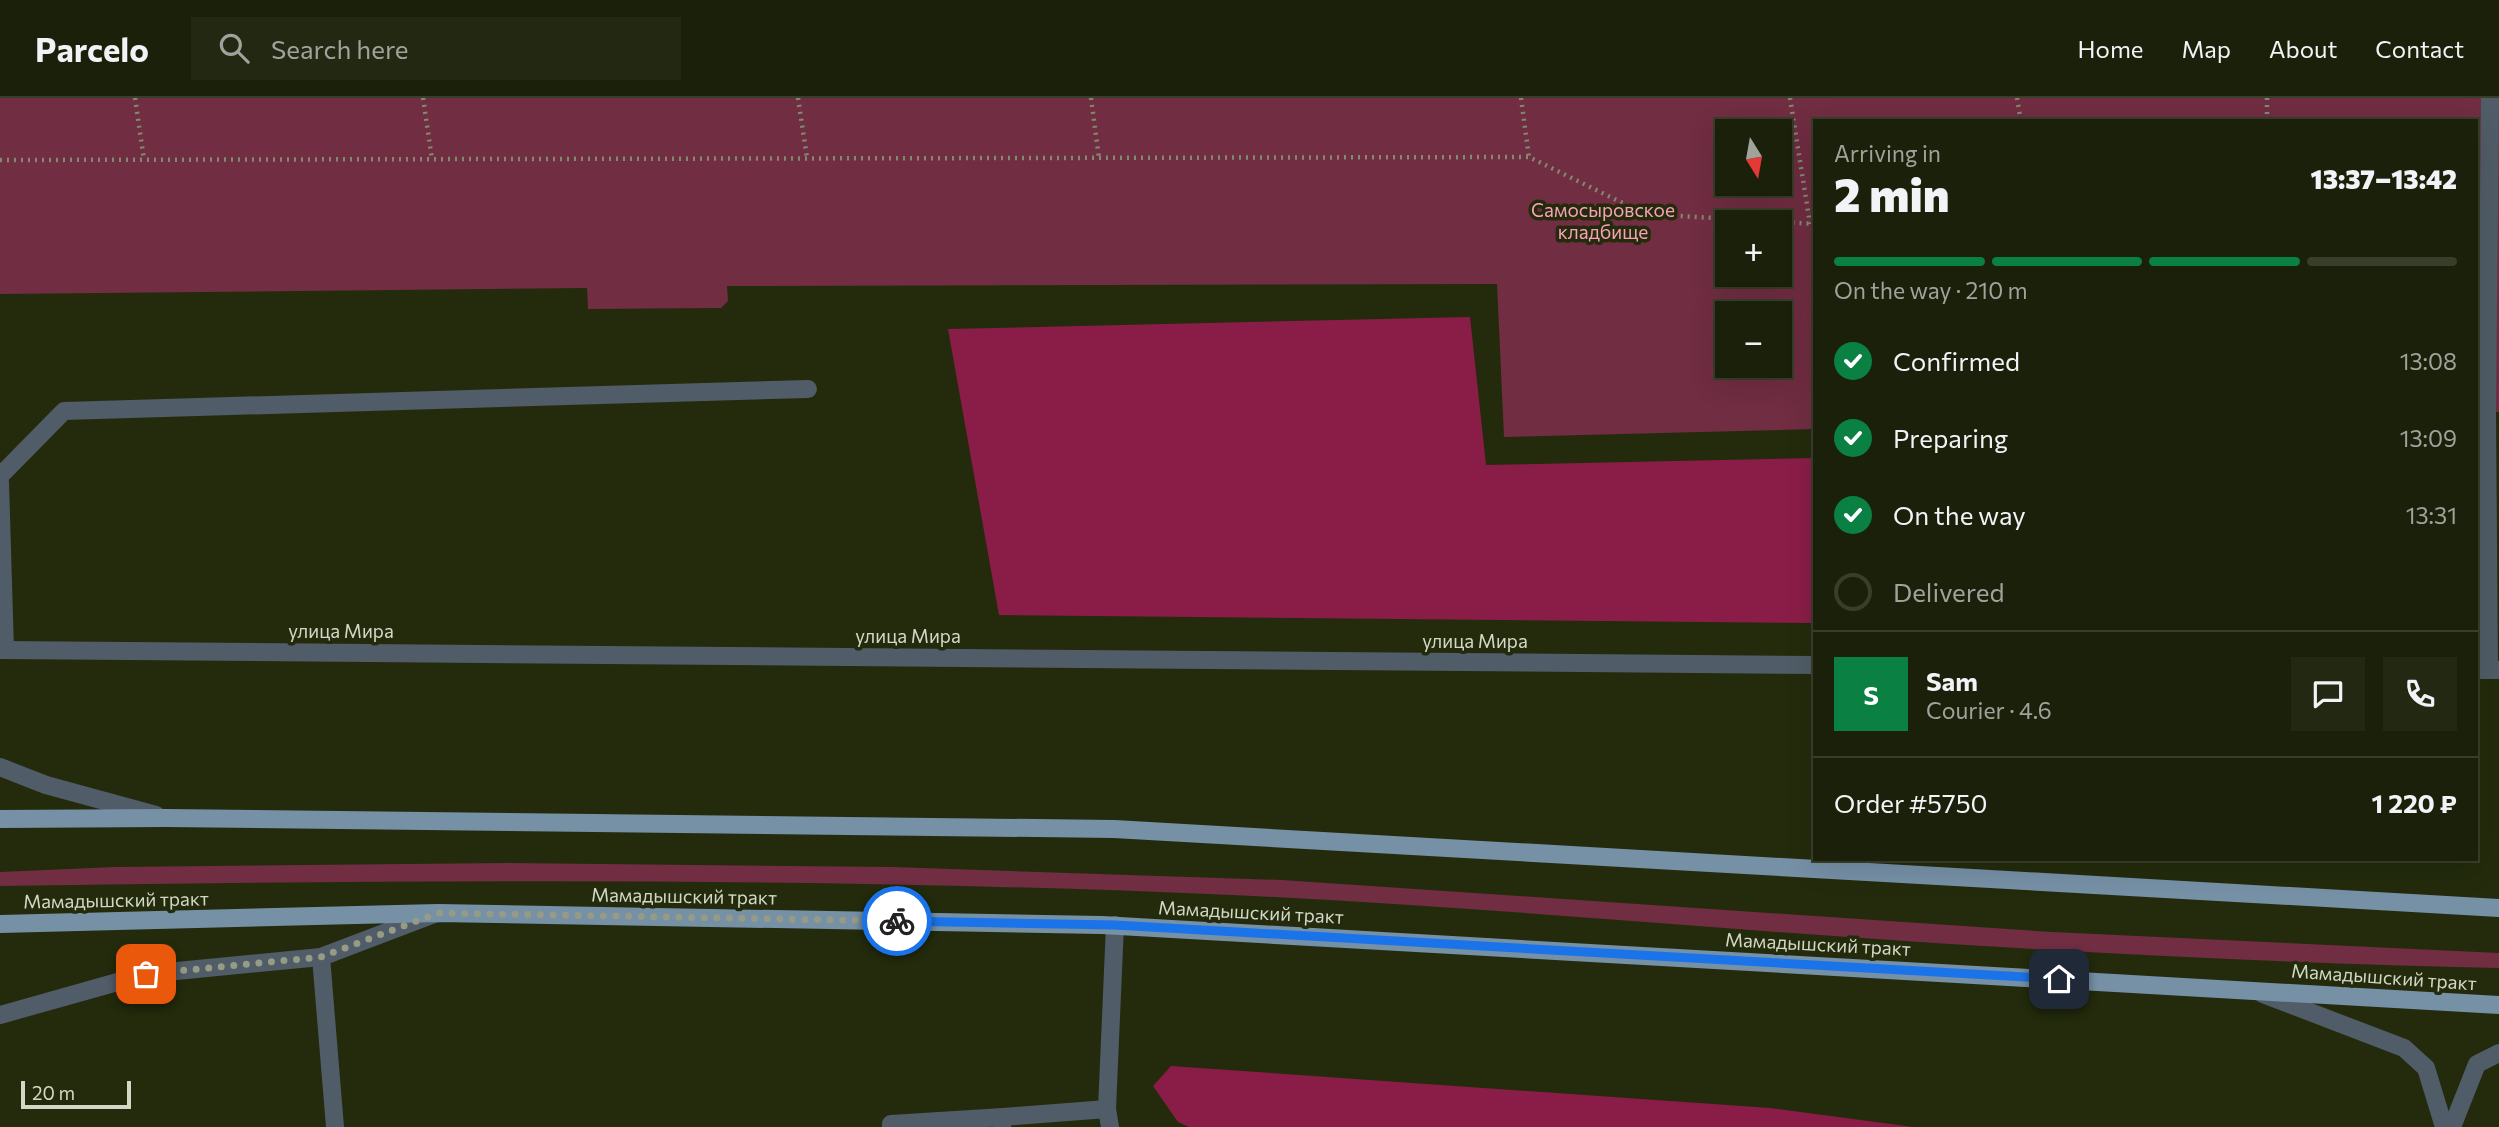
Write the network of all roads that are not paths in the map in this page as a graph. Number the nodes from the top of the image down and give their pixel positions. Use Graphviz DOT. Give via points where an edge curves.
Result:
graph roads {
  1 [pos="2490,98"];
  2 [pos="808,389"];
  3 [pos="0,476"];
  4 [pos="0,482"];
  5 [pos="2,650"];
  6 [pos="1813,665"];
  7 [pos="2488,670"];
  8 [pos="0,768"];
  9 [pos="166,818"];
  10 [pos="0,819"];
  11 [pos="2499,908"];
  12 [pos="438,913"];
  13 [pos="0,924"];
  14 [pos="1115,925"];
  15 [pos="321,957"];
  16 [pos="2253,990"];
  17 [pos="2499,1005"];
  18 [pos="0,1015"];
  19 [pos="2499,1053"];
  20 [pos="1109,1118"];
  21 [pos="1003,1122"];
  22 [pos="335,1127"];
  23 [pos="891,1127"];
  24 [pos="2444,1127"];
  25 [pos="2452,1127"];
  1 -- 7 [label="street"];
  2 -- 3 [label="street" via="64,411"];
  4 -- 5 [label="street"];
  5 -- 6 [label="street, улица Мира"];
  8 -- 9 [label="street"];
  9 -- 10 [label="main road"];
  9 -- 11 [label="main road" via="1114,829"];
  12 -- 13 [label="main road, Мамадышский тракт"];
  12 -- 14 [label="main road, Мамадышский тракт"];
  12 -- 15 [label="street"];
  14 -- 16 [label="main road, Мамадышский тракт"];
  14 -- 20 [label="street"];
  15 -- 18 [label="street" via="146,974"];
  15 -- 22 [label="street"];
  16 -- 17 [label="main road, Мамадышский тракт"];
  16 -- 24 [label="street" via="2404,1048 2426,1068"];
  19 -- 25 [label="street" via="2477,1064"];
  20 -- 21 [label="street"];
  21 -- 23 [label="street"];
}
